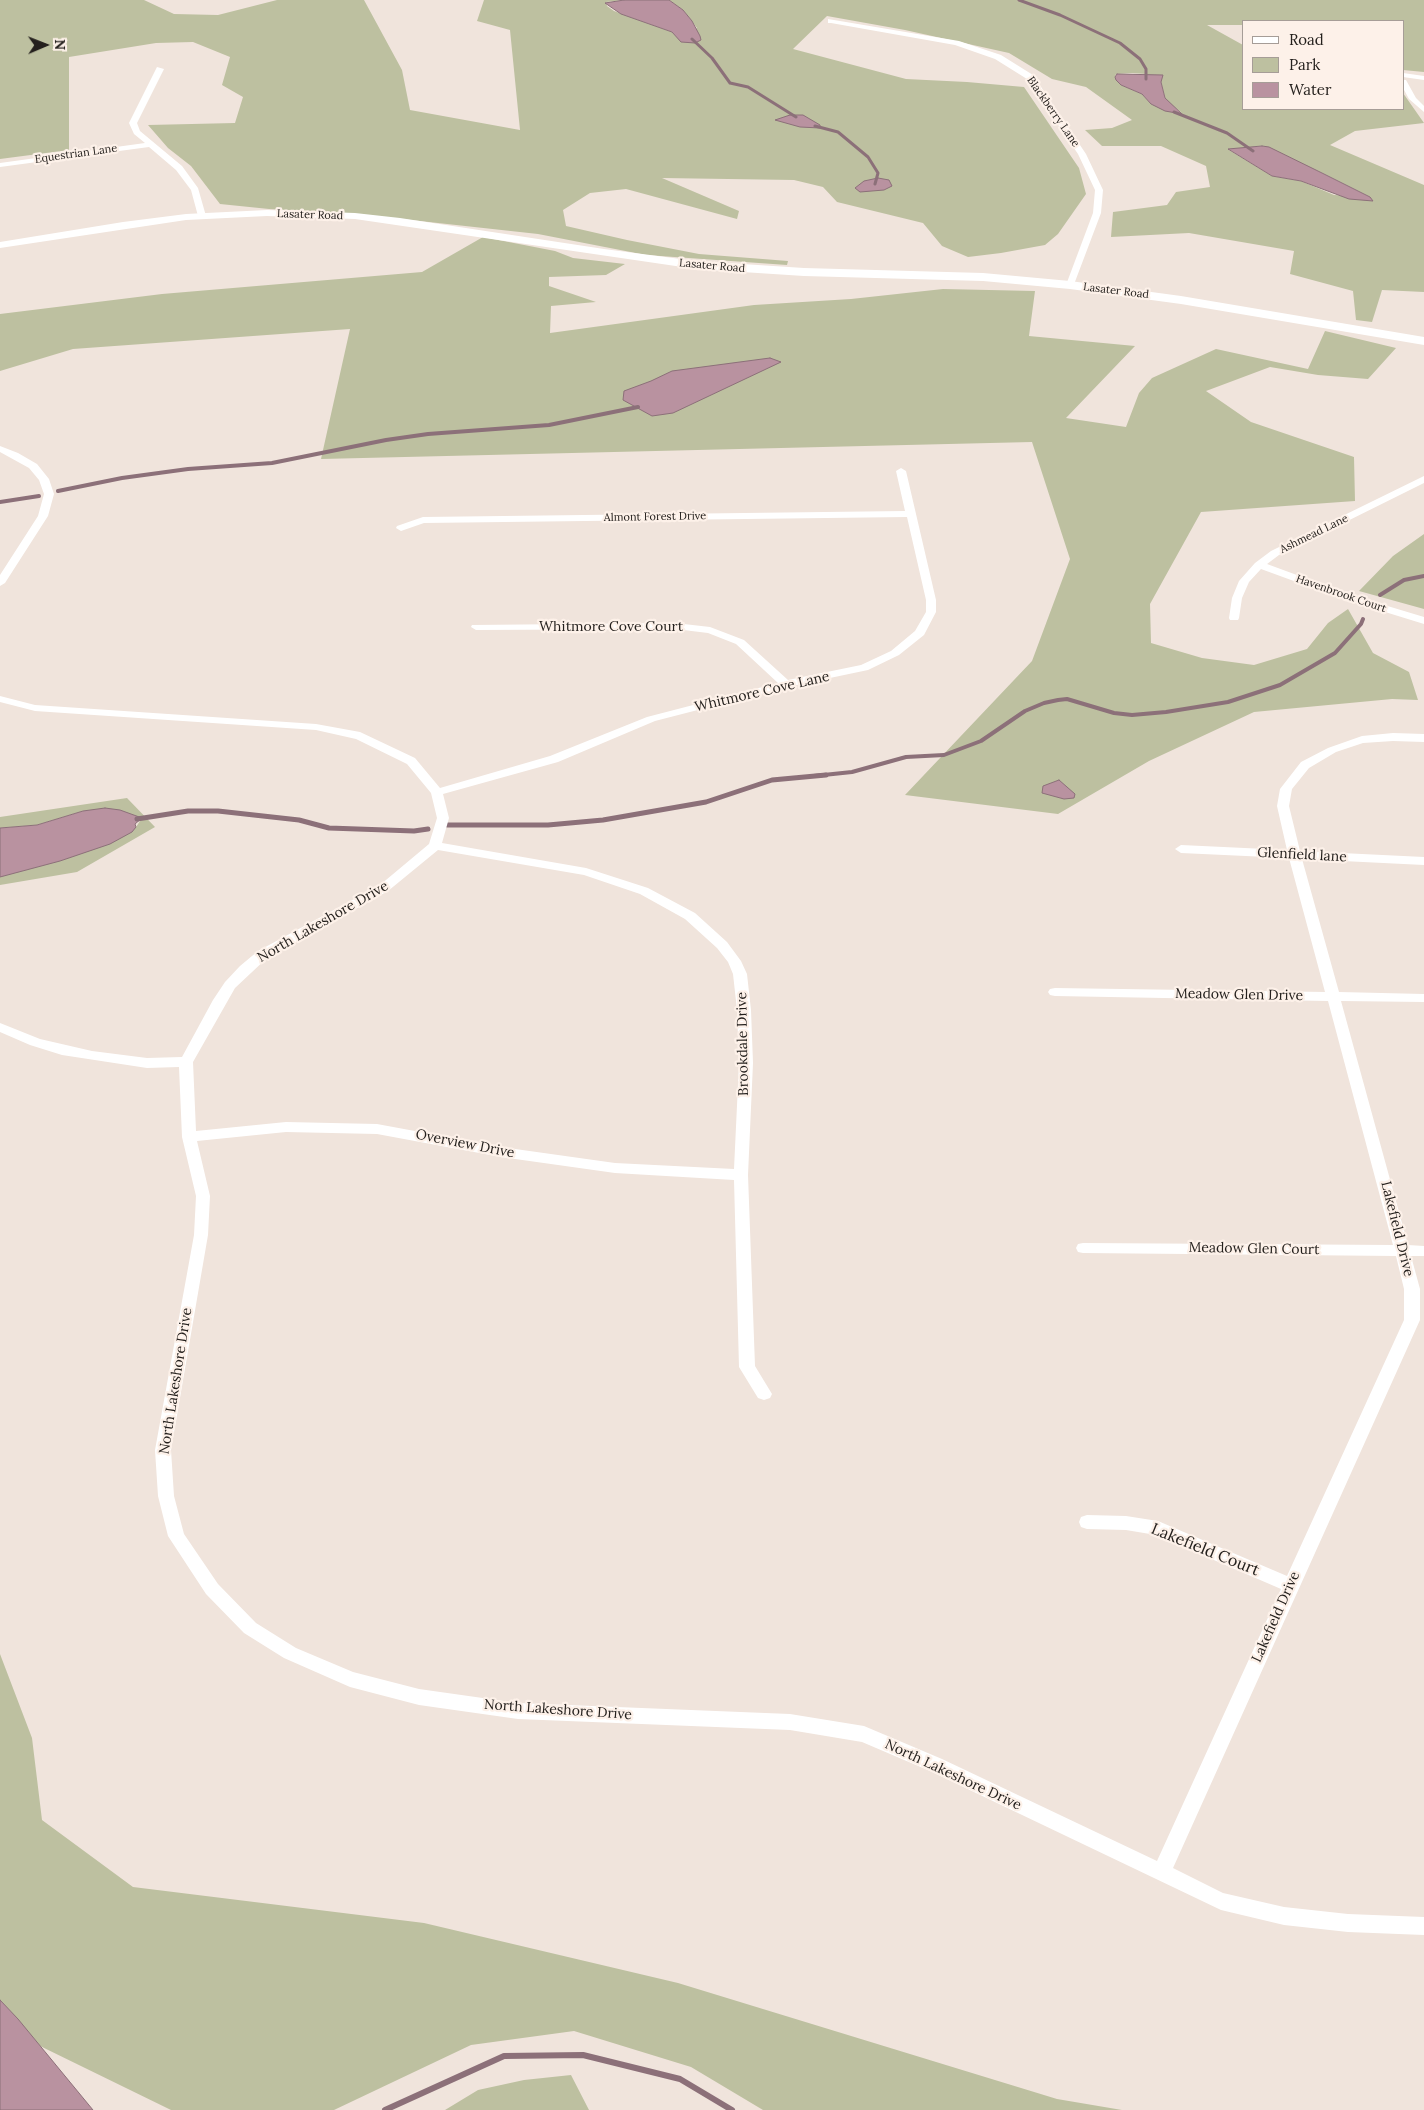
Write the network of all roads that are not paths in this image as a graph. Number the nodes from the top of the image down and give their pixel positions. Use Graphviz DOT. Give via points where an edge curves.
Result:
graph roads {
  1 [pos="831,21"];
  2 [pos="160,69"];
  3 [pos="1404,75"];
  4 [pos="1424,78"];
  5 [pos="1404,84"];
  6 [pos="1424,110"];
  7 [pos="152,144"];
  8 [pos="0,165"];
  9 [pos="202,216"];
  10 [pos="0,245"];
  11 [pos="1070,285"];
  12 [pos="1424,341"];
  13 [pos="0,450"];
  14 [pos="901,471"];
  15 [pos="1424,479"];
  16 [pos="911,514"];
  17 [pos="401,528"];
  18 [pos="1259,565"];
  19 [pos="0,583"];
  20 [pos="1234,618"];
  21 [pos="1424,621"];
  22 [pos="476,627"];
  23 [pos="786,684"];
  24 [pos="1,700"];
  25 [pos="1424,738"];
  26 [pos="437,792"];
  27 [pos="435,846"];
  28 [pos="1181,849"];
  29 [pos="1294,855"];
  30 [pos="1424,861"];
  31 [pos="1054,992"];
  32 [pos="1334,997"];
  33 [pos="1424,998"];
  34 [pos="0,1027"];
  35 [pos="186,1062"];
  36 [pos="189,1137"];
  37 [pos="741,1175"];
  38 [pos="1083,1248"];
  39 [pos="1403,1251"];
  40 [pos="1424,1251"];
  41 [pos="764,1394"];
  42 [pos="1087,1522"];
  43 [pos="1290,1585"];
  44 [pos="1161,1873"];
  45 [pos="1424,1926"];
  1 -- 11 [label="street, Blackberry Lane" via="956,43 998,57 1030,77 1082,154 1100,190 1097,213"];
  2 -- 7 [label="street" via="133,122 137,132"];
  3 -- 4 [label="street"];
  5 -- 6 [label="street"];
  7 -- 8 [label="street, Equestrian Lane"];
  7 -- 9 [label="street" via="180,168 195,190"];
  9 -- 10 [label="street, Lasater Road"];
  9 -- 11 [label="street, Lasater Road" via="291,214 374,217 696,265 779,271 983,277"];
  11 -- 12 [label="street, Lasater Road" via="1181,300"];
  13 -- 19 [label="street" via="33,466 44,479 49,494 43,516"];
  14 -- 16 [label="street, Whitmore Cove Lane"];
  15 -- 18 [label="street, Ashmead Lane" via="1275,553"];
  16 -- 17 [label="street, Almont Forest Drive" via="424,520"];
  16 -- 23 [label="street, Whitmore Cove Lane" via="932,600 931,612 920,633 895,654 878,662"];
  18 -- 20 [label="street, Ashmead Lane" via="1244,581"];
  18 -- 21 [label="street, Havenbrook Court"];
  22 -- 23 [label="street, Whitmore Cove Court" via="675,626 710,630 740,642"];
  23 -- 26 [label="street, Whitmore Cove Lane" via="651,719 554,759"];
  24 -- 26 [label="street" via="35,708 316,727 360,736 411,761"];
  25 -- 29 [label="street, Lakefield Drive" via="1362,740 1332,750 1305,765 1286,789 1283,806"];
  26 -- 27 [label="street" via="442,818"];
  27 -- 35 [label="street, North Lakeshore Drive" via="384,888 263,954 245,969 218,1003"];
  27 -- 37 [label="street, Brookdale Drive" via="548,864 616,881 671,904 722,944 740,974 744,1010 746,1063"];
  28 -- 29 [label="street, Glenfield lane"];
  29 -- 30 [label="street, Glenfield lane"];
  29 -- 32 [label="street, Lakefield Drive"];
  31 -- 32 [label="street, Meadow Glen Drive"];
  32 -- 33 [label="street, Meadow Glen Drive"];
  32 -- 39 [label="street, Lakefield Drive"];
  34 -- 35 [label="street" via="35,1042 92,1056"];
  35 -- 36 [label="street, North Lakeshore Drive"];
  36 -- 37 [label="street, Overview Drive" via="286,1127 353,1127 414,1134 501,1152 615,1168"];
  36 -- 44 [label="street, North Lakeshore Drive" via="203,1196 201,1235 162,1450 166,1496 176,1536 212,1589 250,1628 290,1653 350,1679 419,1697 518,1711 790,1722 864,1734"];
  37 -- 41 [label="street, Brookdale Drive" via="748,1367"];
  38 -- 39 [label="street, Meadow Glen Court"];
  39 -- 40 [label="street, Meadow Glen Court"];
  39 -- 43 [label="street, Lakefield Drive" via="1412,1289 1412,1320"];
  42 -- 43 [label="street, Lakefield Court" via="1158,1528"];
  43 -- 44 [label="street, Lakefield Drive"];
  44 -- 45 [label="street, North Lakeshore Drive" via="1222,1902 1284,1916"];
}
